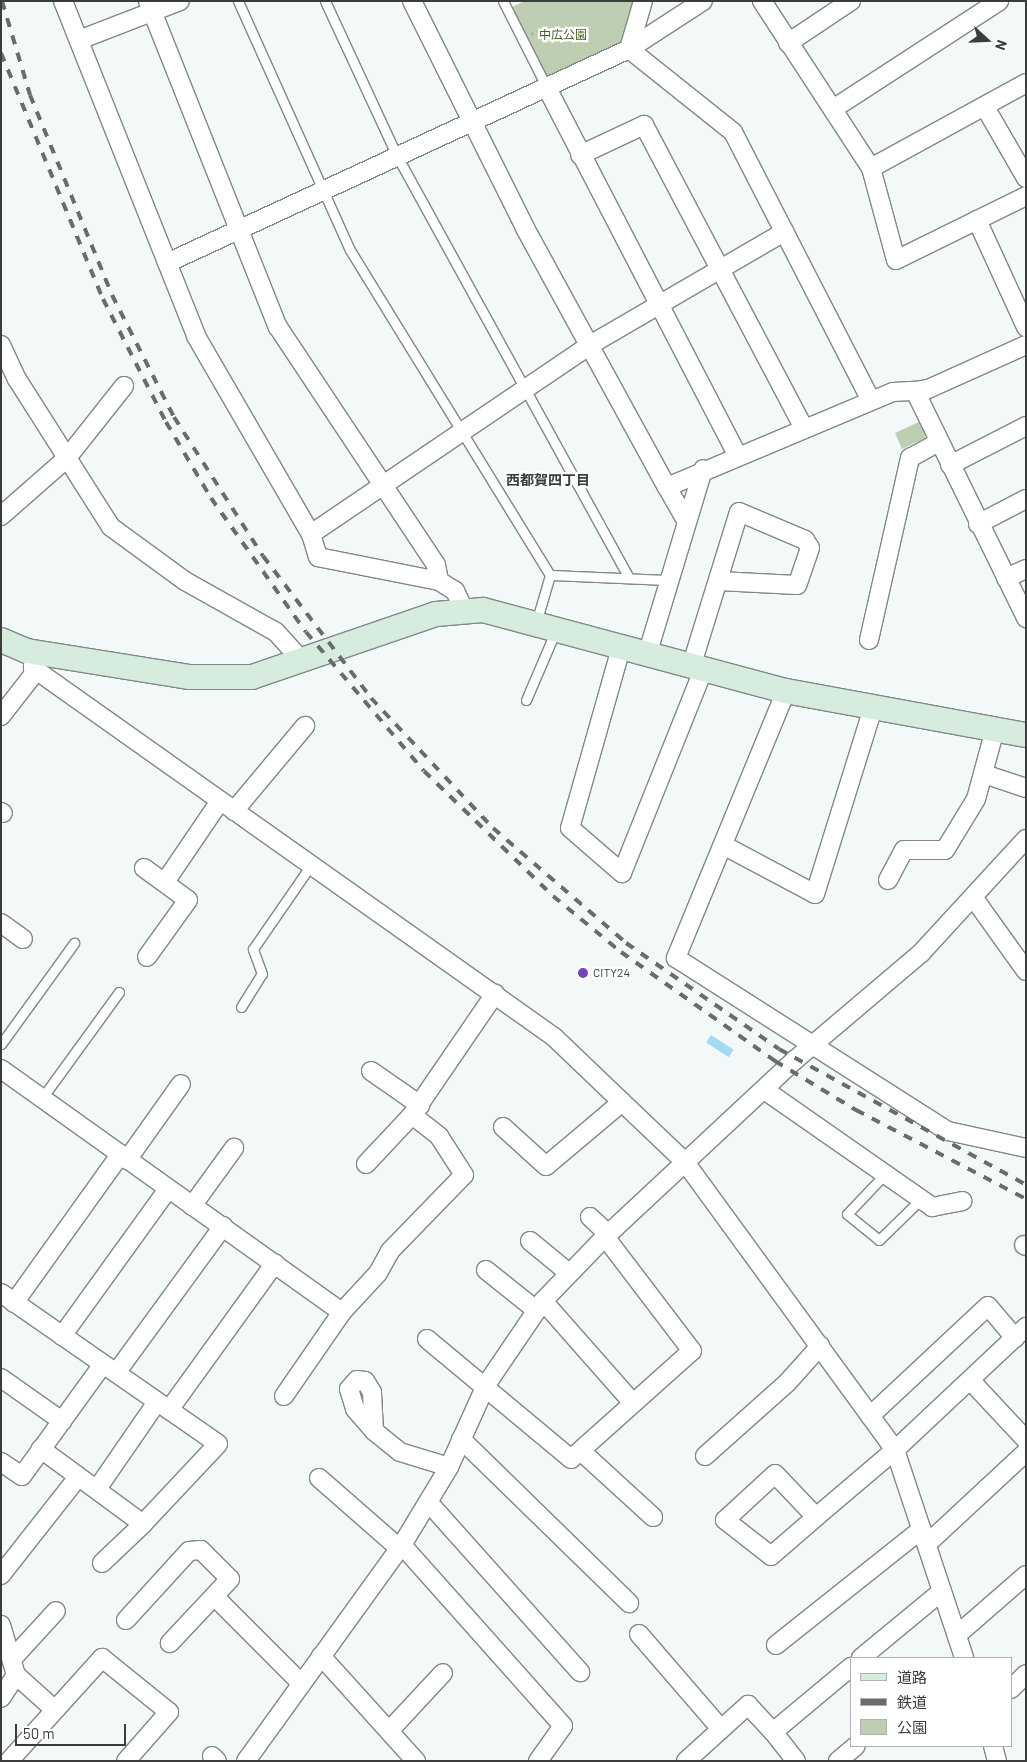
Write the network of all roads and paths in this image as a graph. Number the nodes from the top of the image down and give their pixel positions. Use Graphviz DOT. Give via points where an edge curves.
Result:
graph roads {
  1 [pos="63,1"];
  2 [pos="180,1"];
  3 [pos="238,1"];
  4 [pos="325,1"];
  5 [pos="412,1"];
  6 [pos="503,1"];
  7 [pos="643,1"];
  8 [pos="703,1"];
  9 [pos="762,1"];
  10 [pos="851,1"];
  11 [pos="999,1"];
  12 [pos="150,6"];
  13 [pos="79,40"];
  14 [pos="788,43"];
  15 [pos="629,49"];
  16 [pos="1026,83"];
  17 [pos="546,86"];
  18 [pos="985,107"];
  19 [pos="833,109"];
  20 [pos="469,122"];
  21 [pos="580,155"];
  22 [pos="397,156"];
  23 [pos="871,168"];
  24 [pos="1026,178"];
  25 [pos="324,191"];
  26 [pos="1026,196"];
  27 [pos="977,220"];
  28 [pos="240,230"];
  29 [pos="784,232"];
  30 [pos="167,262"];
  31 [pos="719,272"];
  32 [pos="656,304"];
  33 [pos="1026,328"];
  34 [pos="1,345"];
  35 [pos="590,345"];
  36 [pos="1026,345"];
  37 [pos="124,386"];
  38 [pos="524,390"];
  39 [pos="914,391"];
  40 [pos="871,401"];
  41 [pos="1026,426"];
  42 [pos="804,428"];
  43 [pos="463,431"];
  44 [pos="939,442"];
  45 [pos="737,455"];
  46 [pos="67,458"];
  47 [pos="950,465"];
  48 [pos="703,469"];
  49 [pos="383,486"];
  50 [pos="667,487"];
  51 [pos="1026,499"];
  52 [pos="1,516"];
  53 [pos="687,522"];
  54 [pos="978,524"];
  55 [pos="312,534"];
  56 [pos="1026,568"];
  57 [pos="550,575"];
  58 [pos="628,576"];
  59 [pos="1006,578"];
  60 [pos="668,580"];
  61 [pos="439,581"];
  62 [pos="718,581"];
  63 [pos="464,610"];
  64 [pos="1026,618"];
  65 [pos="546,627"];
  66 [pos="1,640"];
  67 [pos="869,640"];
  68 [pos="621,648"];
  69 [pos="647,654"];
  70 [pos="36,661"];
  71 [pos="303,662"];
  72 [pos="697,668"];
  73 [pos="786,691"];
  74 [pos="526,700"];
  75 [pos="873,708"];
  76 [pos="1,716"];
  77 [pos="305,726"];
  78 [pos="996,729"];
  79 [pos="1026,735"];
  80 [pos="984,774"];
  81 [pos="1026,788"];
  82 [pos="227,806"];
  83 [pos="1026,839"];
  84 [pos="723,845"];
  85 [pos="311,865"];
  86 [pos="144,868"];
  87 [pos="888,880"];
  88 [pos="165,882"];
  89 [pos="973,897"];
  90 [pos="74,943"];
  91 [pos="147,957"];
  92 [pos="1026,971"];
  93 [pos="120,992"];
  94 [pos="495,994"];
  95 [pos="240,1007"];
  96 [pos="1,1044"];
  97 [pos="812,1047"];
  98 [pos="1,1069"];
  99 [pos="371,1071"];
  100 [pos="181,1084"];
  101 [pos="766,1091"];
  102 [pos="42,1098"];
  103 [pos="622,1102"];
  104 [pos="416,1110"];
  105 [pos="505,1136"];
  106 [pos="234,1148"];
  107 [pos="1026,1148"];
  108 [pos="123,1157"];
  109 [pos="685,1162"];
  110 [pos="366,1164"];
  111 [pos="885,1174"];
  112 [pos="168,1189"];
  113 [pos="921,1200"];
  114 [pos="962,1201"];
  115 [pos="192,1206"];
  116 [pos="590,1217"];
  117 [pos="223,1226"];
  118 [pos="606,1236"];
  119 [pos="530,1241"];
  120 [pos="275,1263"];
  121 [pos="486,1270"];
  122 [pos="569,1273"];
  123 [pos="8,1298"];
  124 [pos="540,1306"];
  125 [pos="342,1312"];
  126 [pos="1020,1332"];
  127 [pos="62,1336"];
  128 [pos="427,1339"];
  129 [pos="820,1346"];
  130 [pos="110,1369"];
  131 [pos="1,1378"];
  132 [pos="970,1380"];
  133 [pos="486,1386"];
  134 [pos="284,1396"];
  135 [pos="632,1402"];
  136 [pos="163,1406"];
  137 [pos="870,1416"];
  138 [pos="62,1421"];
  139 [pos="374,1431"];
  140 [pos="461,1439"];
  141 [pos="1026,1440"];
  142 [pos="41,1450"];
  143 [pos="894,1450"];
  144 [pos="1026,1452"];
  145 [pos="583,1453"];
  146 [pos="705,1456"];
  147 [pos="1,1462"];
  148 [pos="449,1467"];
  149 [pos="78,1477"];
  150 [pos="319,1478"];
  151 [pos="97,1489"];
  152 [pos="430,1503"];
  153 [pos="653,1517"];
  154 [pos="816,1517"];
  155 [pos="143,1524"];
  156 [pos="924,1536"];
  157 [pos="401,1547"];
  158 [pos="102,1564"];
  159 [pos="1,1575"];
  160 [pos="1026,1575"];
  161 [pos="942,1591"];
  162 [pos="215,1597"];
  163 [pos="629,1603"];
  164 [pos="56,1611"];
  165 [pos="126,1620"];
  166 [pos="1,1625"];
  167 [pos="639,1634"];
  168 [pos="957,1635"];
  169 [pos="170,1643"];
  170 [pos="776,1644"];
  171 [pos="321,1656"];
  172 [pos="14,1657"];
  173 [pos="862,1657"];
  174 [pos="963,1657"];
  175 [pos="850,1668"];
  176 [pos="580,1672"];
  177 [pos="443,1673"];
  178 [pos="1026,1674"];
  179 [pos="16,1675"];
  180 [pos="302,1683"];
  181 [pos="1012,1688"];
  182 [pos="1,1698"];
  183 [pos="55,1710"];
  184 [pos="721,1729"];
  185 [pos="389,1731"];
  186 [pos="773,1732"];
  187 [pos="855,1747"];
  188 [pos="993,1747"];
  189 [pos="256,1757"];
  190 [pos="15,1759"];
  191 [pos="126,1761"];
  192 [pos="416,1761"];
  193 [pos="538,1761"];
  194 [pos="686,1761"];
  195 [pos="796,1761"];
  196 [pos="838,1761"];
  197 [pos="998,1761"];
  1 -- 13 [label="street"];
  2 -- 12 [label="street"];
  3 -- 25 [label="lane"];
  4 -- 22 [label="lane"];
  5 -- 20 [label="street"];
  6 -- 17 [label="lane"];
  7 -- 15 [label="street"];
  8 -- 15 [label="street"];
  9 -- 14 [label="street"];
  10 -- 14 [label="street"];
  11 -- 19 [label="street"];
  12 -- 13 [label="street"];
  12 -- 28 [label="street"];
  13 -- 30 [label="street"];
  14 -- 19 [label="street"];
  15 -- 17 [label="street"];
  15 -- 29 [label="street" via="734,132"];
  16 -- 18 [label="street"];
  17 -- 20 [label="street"];
  17 -- 21 [label="street"];
  18 -- 23 [label="street"];
  18 -- 24 [label="street"];
  19 -- 23 [label="street"];
  20 -- 22 [label="street"];
  20 -- 35 [label="street"];
  21 -- 31 [label="street" via="644,125"];
  21 -- 32 [label="street"];
  22 -- 25 [label="street"];
  22 -- 38 [label="lane"];
  23 -- 27 [label="street" via="896,260"];
  25 -- 28 [label="street"];
  25 -- 43 [label="lane" via="350,250"];
  26 -- 27 [label="street"];
  27 -- 33 [label="street"];
  28 -- 30 [label="street"];
  28 -- 49 [label="street" via="278,327"];
  29 -- 31 [label="street"];
  29 -- 40 [label="street"];
  30 -- 55 [label="street" via="196,336"];
  31 -- 32 [label="street"];
  31 -- 42 [label="street"];
  32 -- 35 [label="street"];
  32 -- 45 [label="street"];
  34 -- 46 [label="street"];
  35 -- 38 [label="street"];
  35 -- 50 [label="street"];
  36 -- 39 [label="street" via="928,389"];
  37 -- 46 [label="street"];
  38 -- 43 [label="street"];
  38 -- 58 [label="lane"];
  39 -- 40 [label="street" via="893,392"];
  39 -- 44 [label="street"];
  40 -- 42 [label="street"];
  41 -- 47 [label="street"];
  42 -- 45 [label="street"];
  43 -- 49 [label="street"];
  43 -- 57 [label="lane"];
  44 -- 47 [label="street"];
  44 -- 67 [label="street" via="910,458"];
  45 -- 48 [label="street"];
  46 -- 52 [label="street"];
  46 -- 71 [label="street" via="111,527 128,543 185,581 276,632"];
  47 -- 54 [label="street"];
  48 -- 50 [label="street"];
  48 -- 53 [label="street"];
  49 -- 55 [label="street"];
  49 -- 61 [label="street" via="436,565"];
  50 -- 53 [label="street"];
  51 -- 54 [label="street"];
  53 -- 60 [label="street"];
  54 -- 59 [label="street"];
  55 -- 61 [label="street" via="318,557"];
  56 -- 59 [label="street"];
  57 -- 58 [label="lane"];
  57 -- 65 [label="lane"];
  58 -- 60 [label="lane"];
  59 -- 64 [label="street"];
  60 -- 69 [label="street"];
  61 -- 63 [label="street" via="455,591"];
  62 -- 62 [label="street" via="739,512 805,540 810,548 797,585"];
  62 -- 72 [label="street"];
  63 -- 65 [label="street"];
  63 -- 71 [label="street" via="436,614"];
  65 -- 68 [label="street"];
  65 -- 74 [label="lane"];
  66 -- 70 [label="street"];
  68 -- 69 [label="street"];
  68 -- 72 [label="street" via="570,828 622,872"];
  69 -- 72 [label="street"];
  70 -- 71 [label="street" via="190,677 252,677"];
  70 -- 76 [label="street"];
  70 -- 82 [label="street"];
  72 -- 73 [label="street"];
  73 -- 75 [label="street"];
  73 -- 84 [label="street"];
  75 -- 78 [label="street"];
  75 -- 84 [label="street" via="815,894"];
  77 -- 82 [label="street"];
  78 -- 79 [label="street"];
  78 -- 80 [label="street"];
  80 -- 81 [label="street"];
  80 -- 87 [label="street" via="976,799 945,850 904,850"];
  82 -- 85 [label="street"];
  82 -- 88 [label="street"];
  83 -- 89 [label="street"];
  84 -- 97 [label="street" via="676,958"];
  85 -- 94 [label="street"];
  85 -- 95 [label="lane" via="253,949 262,974"];
  86 -- 88 [label="street"];
  88 -- 91 [label="street" via="188,900"];
  89 -- 92 [label="street"];
  89 -- 97 [label="street" via="921,953"];
  90 -- 96 [label="lane"];
  93 -- 102 [label="lane"];
  94 -- 103 [label="street" via="554,1037"];
  94 -- 104 [label="street"];
  97 -- 101 [label="street"];
  97 -- 107 [label="street" via="948,1131"];
  98 -- 102 [label="street"];
  99 -- 104 [label="street"];
  100 -- 108 [label="street"];
  101 -- 109 [label="street"];
  101 -- 111 [label="street"];
  102 -- 108 [label="street"];
  103 -- 105 [label="street" via="546,1166"];
  103 -- 109 [label="street"];
  104 -- 110 [label="street"];
  104 -- 125 [label="street" via="439,1136 464,1175 390,1251 378,1273"];
  106 -- 115 [label="street"];
  108 -- 112 [label="street"];
  108 -- 123 [label="street"];
  109 -- 118 [label="street"];
  109 -- 129 [label="street"];
  111 -- 113 [label="street"];
  111 -- 113 [label="lane" via="847,1214 879,1240"];
  112 -- 115 [label="street"];
  112 -- 127 [label="street"];
  113 -- 114 [label="street" via="932,1206"];
  115 -- 117 [label="street"];
  116 -- 118 [label="street"];
  117 -- 120 [label="street"];
  117 -- 130 [label="street"];
  118 -- 122 [label="street"];
  118 -- 135 [label="street" via="692,1351"];
  119 -- 122 [label="street"];
  120 -- 125 [label="street"];
  120 -- 136 [label="street"];
  121 -- 124 [label="street"];
  122 -- 124 [label="street"];
  123 -- 127 [label="street"];
  124 -- 133 [label="street"];
  124 -- 135 [label="street"];
  125 -- 134 [label="street"];
  126 -- 132 [label="street"];
  126 -- 137 [label="street" via="988,1306"];
  127 -- 130 [label="street"];
  128 -- 133 [label="street"];
  129 -- 137 [label="street"];
  129 -- 146 [label="street" via="787,1383"];
  130 -- 136 [label="street"];
  130 -- 138 [label="street"];
  131 -- 138 [label="street"];
  132 -- 141 [label="street"];
  132 -- 143 [label="street"];
  133 -- 140 [label="street"];
  133 -- 145 [label="street" via="571,1459"];
  135 -- 145 [label="street"];
  136 -- 151 [label="street"];
  136 -- 155 [label="street" via="218,1444"];
  137 -- 143 [label="street"];
  138 -- 142 [label="street"];
  139 -- 148 [label="street" via="400,1452"];
  140 -- 148 [label="street"];
  140 -- 163 [label="street"];
  142 -- 147 [label="street" via="22,1476"];
  142 -- 149 [label="street"];
  143 -- 154 [label="street"];
  143 -- 156 [label="street"];
  144 -- 156 [label="street"];
  145 -- 153 [label="street"];
  148 -- 152 [label="street"];
  149 -- 151 [label="street"];
  149 -- 159 [label="street"];
  150 -- 157 [label="street"];
  151 -- 155 [label="street"];
  152 -- 157 [label="street"];
  152 -- 176 [label="street"];
  154 -- 154 [label="street" via="771,1556 725,1520 774,1474"];
  155 -- 158 [label="street"];
  156 -- 161 [label="street"];
  156 -- 170 [label="street"];
  157 -- 171 [label="street"];
  157 -- 193 [label="street" via="563,1726"];
  160 -- 168 [label="street"];
  161 -- 168 [label="street"];
  161 -- 173 [label="street"];
  162 -- 165 [label="street" via="230,1579 201,1550 189,1551"];
  162 -- 169 [label="street"];
  162 -- 180 [label="street"];
  164 -- 172 [label="street"];
  166 -- 172 [label="street"];
  167 -- 184 [label="street"];
  168 -- 174 [label="street"];
  171 -- 180 [label="street"];
  171 -- 185 [label="street"];
  172 -- 179 [label="street"];
  175 -- 186 [label="street"];
  177 -- 185 [label="street"];
  178 -- 181 [label="street"];
  179 -- 182 [label="street"];
  179 -- 183 [label="street"];
  180 -- 189 [label="street"];
  183 -- 190 [label="street"];
  183 -- 191 [label="street" via="102,1658 169,1712"];
  184 -- 186 [label="street" via="748,1705"];
  184 -- 194 [label="street"];
  185 -- 192 [label="street"];
  186 -- 195 [label="street"];
  187 -- 196 [label="street"];
  188 -- 197 [label="street"];
}
